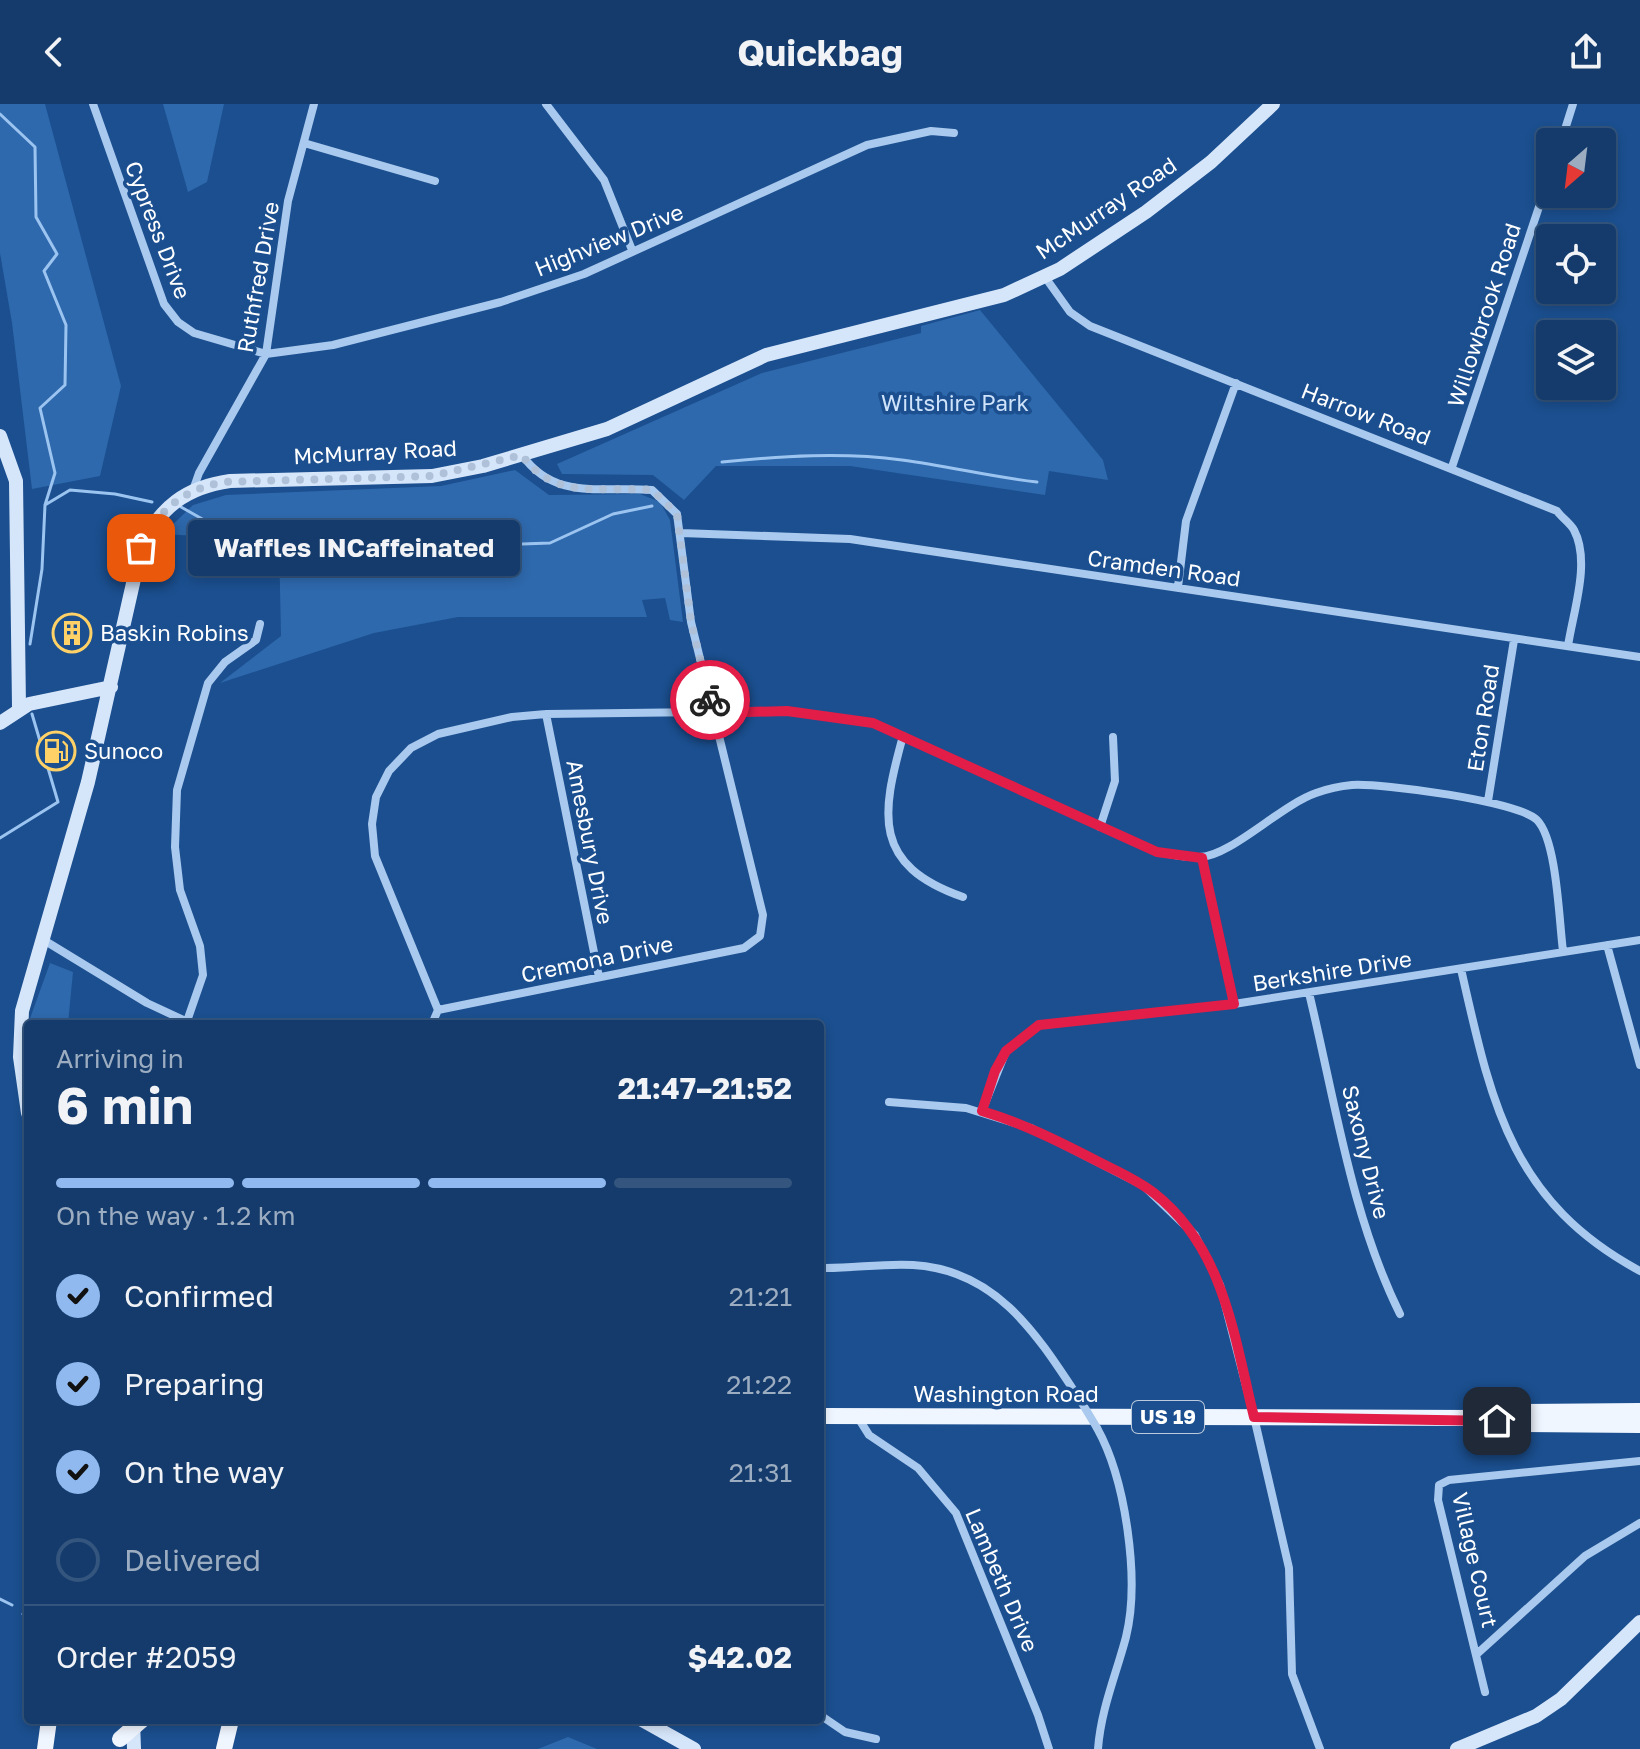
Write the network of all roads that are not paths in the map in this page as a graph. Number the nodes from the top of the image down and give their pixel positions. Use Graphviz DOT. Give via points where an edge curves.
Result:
graph roads {
  1 [pos="93,104"];
  2 [pos="314,104"];
  3 [pos="546,104"];
  4 [pos="1273,104"];
  5 [pos="1573,104"];
  6 [pos="1565,128"];
  7 [pos="954,133"];
  8 [pos="304,143"];
  9 [pos="435,181"];
  10 [pos="1539,208"];
  11 [pos="632,250"];
  12 [pos="1045,277"];
  13 [pos="266,354"];
  14 [pos="1236,383"];
  15 [pos="0,436"];
  16 [pos="522,455"];
  17 [pos="1452,467"];
  18 [pos="193,490"];
  19 [pos="681,533"];
  20 [pos="1178,587"];
  21 [pos="260,624"];
  22 [pos="1514,640"];
  23 [pos="1568,646"];
  24 [pos="1640,657"];
  25 [pos="111,687"];
  26 [pos="19,707"];
  27 [pos="713,713"];
  28 [pos="546,714"];
  29 [pos="0,723"];
  30 [pos="903,736"];
  31 [pos="1113,737"];
  32 [pos="1488,801"];
  33 [pos="1100,827"];
  34 [pos="1202,858"];
  35 [pos="963,897"];
  36 [pos="42,939"];
  37 [pos="1640,940"];
  38 [pos="1607,945"];
  39 [pos="1563,951"];
  40 [pos="1461,969"];
  41 [pos="599,977"];
  42 [pos="1309,993"];
  43 [pos="1234,1004"];
  44 [pos="438,1010"];
  45 [pos="182,1020"];
  46 [pos="189,1020"];
  47 [pos="434,1020"];
  48 [pos="1640,1065"];
  49 [pos="24,1085"];
  50 [pos="889,1102"];
  51 [pos="982,1111"];
  52 [pos="824,1268"];
  53 [pos="1640,1271"];
  54 [pos="1400,1314"];
  55 [pos="1640,1411"];
  56 [pos="856,1415"];
  57 [pos="824,1416"];
  58 [pos="1254,1417"];
  59 [pos="1479,1418"];
  60 [pos="1640,1425"];
  61 [pos="1640,1461"];
  62 [pos="1640,1523"];
  63 [pos="1640,1622"];
  64 [pos="1478,1653"];
  65 [pos="1485,1692"];
  66 [pos="824,1718"];
  67 [pos="130,1724"];
  68 [pos="139,1724"];
  69 [pos="230,1724"];
  70 [pos="649,1724"];
  71 [pos="876,1739"];
  72 [pos="121,1746"];
  73 [pos="224,1749"];
  74 [pos="694,1749"];
  75 [pos="1049,1749"];
  76 [pos="1098,1749"];
  77 [pos="1320,1749"];
  78 [pos="1457,1749"];
  1 -- 13 [label="street, Cypress Drive" via="164,304 194,333"];
  2 -- 8 [label="street, Ruthfred Drive"];
  3 -- 11 [label="street" via="604,180"];
  4 -- 12 [label="main road, McMurray Road" via="1173,192"];
  5 -- 6 [label="street"];
  7 -- 11 [label="street, Highview Drive" via="931,131 867,145"];
  8 -- 9 [label="street"];
  8 -- 13 [label="street, Ruthfred Drive" via="288,201"];
  10 -- 17 [label="street, Willowbrook Road"];
  11 -- 13 [label="street, Highview Drive" via="584,274 501,302 333,345"];
  12 -- 14 [label="street, Harrow Road" via="1070,312 1090,326"];
  12 -- 16 [label="main road, McMurray Road" via="981,303 766,355 607,429"];
  13 -- 18 [label="street, Ruthfred Drive"];
  14 -- 17 [label="street, Harrow Road"];
  14 -- 20 [label="street" via="1186,521"];
  15 -- 26 [label="main road" via="16,481"];
  16 -- 18 [label="main road, McMurray Road" via="432,476 230,481"];
  16 -- 19 [label="street" via="553,485 652,490 670,504"];
  17 -- 23 [label="street, Harrow Road" via="1557,511 1573,527 1580,565"];
  18 -- 25 [label="main road, McMurray Road" via="158,518 141,548"];
  19 -- 20 [label="street, Cramden Road" via="850,539"];
  19 -- 27 [label="street" via="691,622"];
  20 -- 22 [label="street, Cramden Road"];
  21 -- 46 [label="street" via="256,640 225,662 208,683 177,790 180,890 200,946 203,975"];
  22 -- 23 [label="street, Cramden Road"];
  22 -- 32 [label="street, Eton Road"];
  23 -- 24 [label="street, Cramden Road"];
  25 -- 26 [label="main road"];
  25 -- 36 [label="main road, McMurray Road"];
  26 -- 29 [label="main road"];
  27 -- 28 [label="street"];
  27 -- 30 [label="street" via="830,714"];
  27 -- 41 [label="street, Cremona Drive" via="763,915 760,936 744,948"];
  28 -- 41 [label="street, Amesbury Drive"];
  28 -- 44 [label="street" via="438,734 411,748 389,771 376,797 375,856"];
  30 -- 33 [label="street"];
  30 -- 35 [label="street" via="887,794 888,824 915,876"];
  31 -- 33 [label="street" via="1115,781"];
  32 -- 34 [label="street" via="1354,785 1330,789 1289,804"];
  32 -- 39 [label="street" via="1538,821 1548,843"];
  33 -- 34 [label="street" via="1157,852"];
  34 -- 43 [label="street"];
  36 -- 45 [label="street"];
  36 -- 49 [label="main road, McMurray Road" via="20,1027"];
  37 -- 38 [label="street, Berkshire Drive"];
  38 -- 39 [label="street, Berkshire Drive"];
  38 -- 48 [label="street"];
  39 -- 40 [label="street, Berkshire Drive"];
  40 -- 42 [label="street, Berkshire Drive"];
  40 -- 53 [label="street" via="1503,1129 1527,1173 1586,1237"];
  41 -- 44 [label="street, Cremona Drive"];
  42 -- 43 [label="street, Berkshire Drive"];
  42 -- 54 [label="street, Saxony Drive" via="1368,1237"];
  43 -- 51 [label="street, Berkshire Drive" via="1039,1025 1006,1051"];
  44 -- 47 [label="street"];
  50 -- 51 [label="street"];
  51 -- 58 [label="street" via="1031,1128 1134,1180 1187,1224 1220,1285"];
  52 -- 76 [label="street, bridge" via="917,1265 967,1277 997,1294 1019,1314 1097,1428 1119,1490 1132,1599"];
  55 -- 59 [label="main road, Washington Road / US 19" via="1517,1412"];
  56 -- 57 [label="main road, Washington Road / US 19"];
  56 -- 58 [label="main road, Washington Road / US 19"];
  56 -- 75 [label="street, Lambeth Drive" via="869,1435 918,1468 956,1513"];
  58 -- 59 [label="main road, Washington Road / US 19"];
  58 -- 77 [label="street" via="1289,1568 1290,1664"];
  59 -- 60 [label="main road, Washington Road / US 19" via="1515,1424"];
  61 -- 64 [label="street, Village Court" via="1439,1485 1438,1500"];
  62 -- 64 [label="street, Village Court" via="1585,1556"];
  63 -- 78 [label="main road" via="1561,1699 1536,1716"];
  64 -- 65 [label="street, Village Court"];
  66 -- 71 [label="street" via="845,1732"];
  67 -- 72 [label="main road"];
  68 -- 72 [label="main road, bridge"];
  69 -- 73 [label="main road"];
  70 -- 74 [label="main road"];
}
